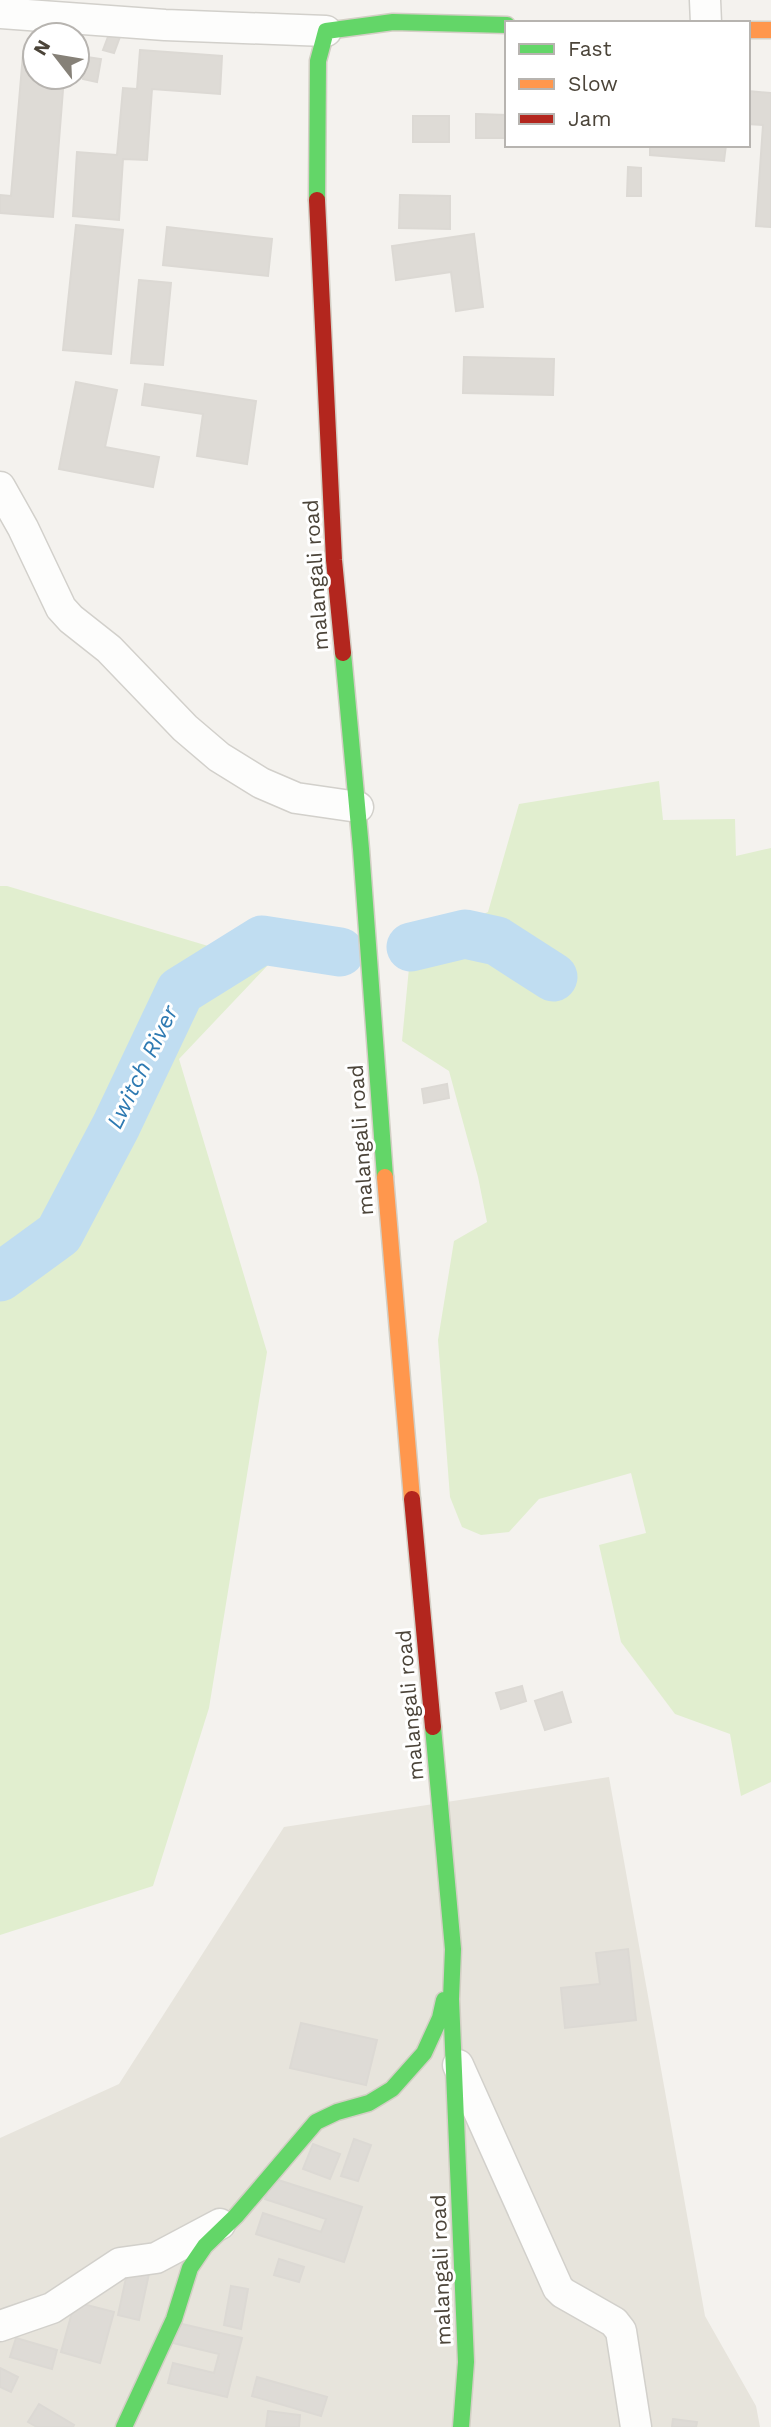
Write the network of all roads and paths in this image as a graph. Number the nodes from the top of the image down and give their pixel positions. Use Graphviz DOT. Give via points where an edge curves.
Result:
graph roads {
  1 [pos="705,0"];
  2 [pos="443,11"];
  3 [pos="165,12"];
  4 [pos="0,13"];
  5 [pos="706,21"];
  6 [pos="505,26"];
  7 [pos="750,30"];
  8 [pos="771,30"];
  9 [pos="326,31"];
  10 [pos="0,486"];
  11 [pos="358,807"];
  12 [pos="453,1948"];
  13 [pos="453,2055"];
  14 [pos="236,2216"];
  15 [pos="0,2326"];
  16 [pos="124,2427"];
  17 [pos="461,2427"];
  18 [pos="636,2427"];
  1 -- 5 [label="street"];
  2 -- 6 [label="street"];
  2 -- 9 [label="street"];
  3 -- 4 [label="street"];
  3 -- 9 [label="street"];
  7 -- 8 [label="street"];
  9 -- 11 [label="street, malangali road" via="318,61 318,247 334,560"];
  10 -- 11 [label="street" via="61,608 109,649 185,728 219,757 261,783 296,798"];
  11 -- 12 [label="street, malangali road" via="394,1300"];
  12 -- 13 [label="street, malangali road"];
  12 -- 14 [label="street" via="440,2018 424,2053 392,2089 369,2103 316,2122"];
  13 -- 17 [label="street, malangali road" via="466,2362"];
  13 -- 18 [label="street" via="558,2288 621,2331"];
  14 -- 15 [label="street" via="156,2258 120,2263 52,2308"];
  14 -- 16 [label="street" via="190,2268 174,2319"];
}
